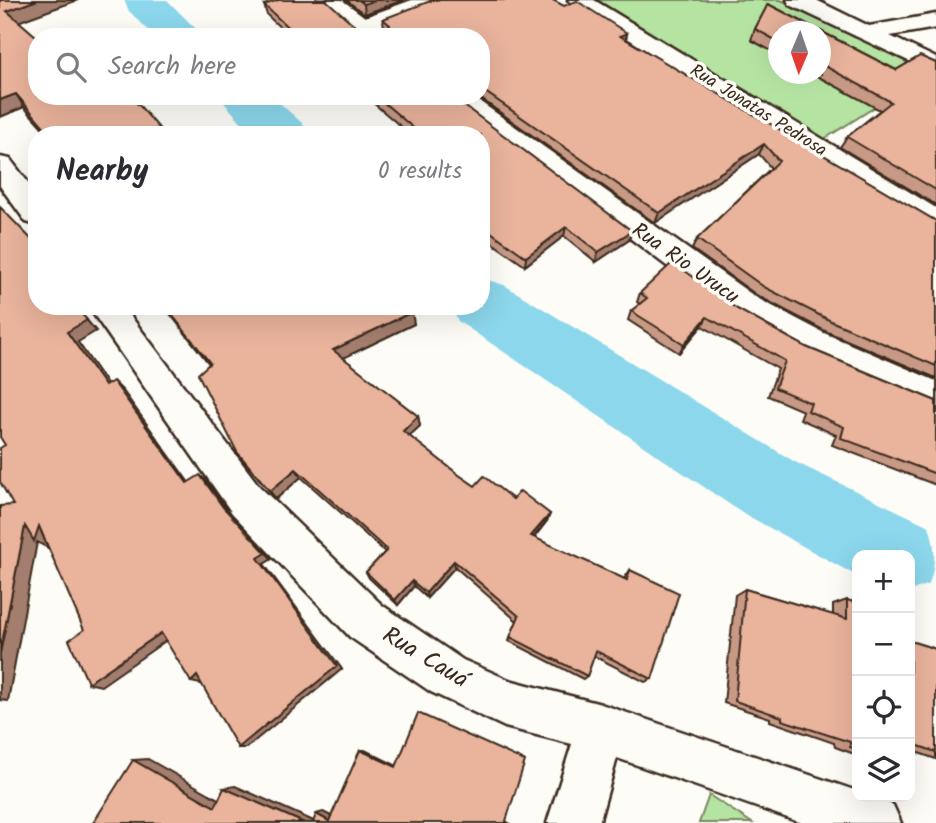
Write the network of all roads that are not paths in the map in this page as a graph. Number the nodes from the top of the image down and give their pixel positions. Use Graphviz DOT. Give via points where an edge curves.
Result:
graph roads {
  1 [pos="328,0"];
  2 [pos="432,0"];
  3 [pos="579,0"];
  4 [pos="798,0"];
  5 [pos="936,21"];
  6 [pos="366,28"];
  7 [pos="376,28"];
  8 [pos="866,33"];
  9 [pos="936,67"];
  10 [pos="467,105"];
  11 [pos="0,166"];
  12 [pos="28,203"];
  13 [pos="936,222"];
  14 [pos="111,315"];
  15 [pos="936,397"];
  16 [pos="601,728"];
  17 [pos="573,823"];
  18 [pos="875,823"];
  1 -- 6 [label="street"];
  2 -- 7 [label="street"];
  3 -- 13 [label="street, Rua Jonatas Pedrosa"];
  4 -- 8 [label="street"];
  5 -- 8 [label="street"];
  8 -- 9 [label="street"];
  10 -- 15 [label="street, Rua Rio Urucu" via="745,307 812,343"];
  11 -- 12 [label="street"];
  14 -- 16 [label="street, Rua Cauá" via="246,500 366,621 447,676 505,702"];
  16 -- 17 [label="street"];
  16 -- 18 [label="street, Rua Cauá"];
}
